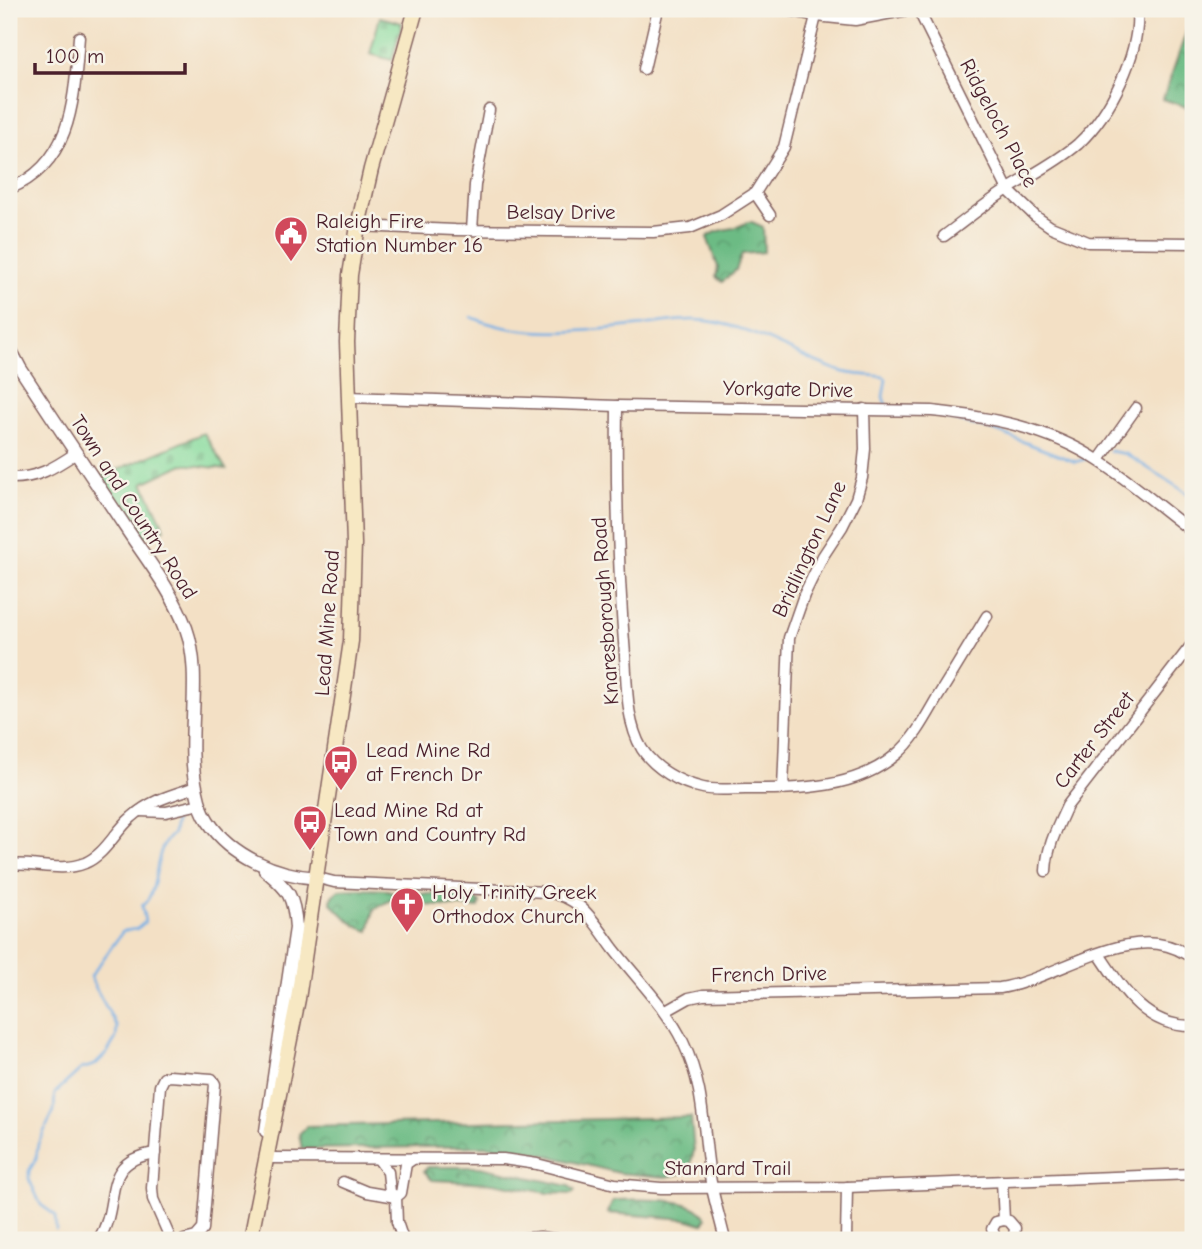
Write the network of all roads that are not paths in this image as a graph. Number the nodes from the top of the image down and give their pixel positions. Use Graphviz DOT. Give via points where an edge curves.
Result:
graph roads {
  1 [pos="416,9"];
  2 [pos="658,9"];
  3 [pos="782,9"];
  4 [pos="916,9"];
  5 [pos="1136,9"];
  6 [pos="816,16"];
  7 [pos="79,37"];
  8 [pos="643,69"];
  9 [pos="489,110"];
  10 [pos="9,189"];
  11 [pos="1008,190"];
  12 [pos="755,193"];
  13 [pos="770,215"];
  14 [pos="358,226"];
  15 [pos="472,230"];
  16 [pos="944,236"];
  17 [pos="1193,243"];
  18 [pos="9,347"];
  19 [pos="349,397"];
  20 [pos="617,405"];
  21 [pos="1136,408"];
  22 [pos="864,409"];
  23 [pos="76,453"];
  24 [pos="1099,460"];
  25 [pos="9,478"];
  26 [pos="1193,532"];
  27 [pos="987,616"];
  28 [pos="1192,648"];
  29 [pos="196,787"];
  30 [pos="783,789"];
  31 [pos="200,804"];
  32 [pos="139,811"];
  33 [pos="245,854"];
  34 [pos="9,865"];
  35 [pos="1046,871"];
  36 [pos="318,878"];
  37 [pos="1099,954"];
  38 [pos="1186,954"];
  39 [pos="666,1011"];
  40 [pos="1193,1026"];
  41 [pos="155,1153"];
  42 [pos="267,1158"];
  43 [pos="413,1159"];
  44 [pos="379,1160"];
  45 [pos="1193,1174"];
  46 [pos="1002,1181"];
  47 [pos="343,1182"];
  48 [pos="847,1187"];
  49 [pos="712,1188"];
  50 [pos="260,1190"];
  51 [pos="397,1197"];
  52 [pos="1004,1220"];
  53 [pos="98,1240"];
  54 [pos="171,1240"];
  55 [pos="184,1240"];
  56 [pos="250,1240"];
  57 [pos="402,1240"];
  58 [pos="505,1240"];
  59 [pos="562,1240"];
  60 [pos="725,1240"];
  61 [pos="846,1240"];
  62 [pos="996,1240"];
  63 [pos="1011,1240"];
  1 -- 14 [label="main road, Lead Mine Road"];
  2 -- 8 [label="street"];
  3 -- 6 [label="street"];
  4 -- 6 [label="street" via="855,20"];
  4 -- 11 [label="street, Ridgeloch Place"];
  5 -- 11 [label="street" via="1131,56 1097,121 1078,143"];
  6 -- 12 [label="street, Belsay Drive" via="784,147"];
  7 -- 10 [label="street" via="74,94 61,142 33,174"];
  9 -- 15 [label="street"];
  11 -- 16 [label="street"];
  11 -- 17 [label="street, Ridgeloch Place" via="1051,228 1088,242"];
  12 -- 13 [label="street"];
  12 -- 15 [label="street, Belsay Drive" via="690,228 653,232"];
  14 -- 15 [label="street, Belsay Drive"];
  14 -- 19 [label="main road, Lead Mine Road" via="347,308"];
  18 -- 23 [label="street, Town and Country Road"];
  19 -- 20 [label="street, Yorkgate Drive"];
  19 -- 36 [label="main road, Lead Mine Road" via="354,544 351,641"];
  20 -- 22 [label="street, Yorkgate Drive"];
  20 -- 30 [label="street, Knaresborough Road" via="622,626 628,703 642,749 676,779 704,789"];
  21 -- 24 [label="street"];
  22 -- 24 [label="street, Yorkgate Drive" via="978,415 1019,425"];
  22 -- 30 [label="street, Bridlington Lane" via="863,468 856,499 823,556 789,638"];
  23 -- 25 [label="street" via="38,475"];
  23 -- 29 [label="street, Town and Country Road" via="158,576 187,631 193,654 191,755"];
  24 -- 26 [label="street, Yorkgate Drive"];
  27 -- 30 [label="street, Knaresborough Road" via="900,752 855,779"];
  28 -- 35 [label="street, Carter Street" via="1068,806 1053,837"];
  29 -- 31 [label="street, Town and Country Road"];
  29 -- 32 [label="street" via="152,801"];
  31 -- 32 [label="street" via="166,812"];
  31 -- 33 [label="street, Town and Country Road" via="219,835"];
  32 -- 34 [label="street" via="87,862 61,868"];
  33 -- 36 [label="street, Town and Country Road" via="283,873"];
  33 -- 50 [label="street" via="286,887 294,903 296,928"];
  36 -- 39 [label="street" via="546,892 570,898 583,907"];
  36 -- 42 [label="main road, Lead Mine Road"];
  37 -- 38 [label="street, French Drive" via="1121,945 1145,943 1175,947"];
  37 -- 39 [label="street, French Drive" via="1000,988 703,995"];
  37 -- 40 [label="street" via="1136,1006 1169,1024"];
  39 -- 49 [label="street" via="684,1044 702,1100"];
  41 -- 53 [label="street" via="126,1163 118,1173 108,1221"];
  41 -- 54 [label="street" via="153,1199"];
  41 -- 55 [label="street" via="164,1078 212,1079 204,1221 200,1234"];
  42 -- 44 [label="street, Stannard Trail"];
  42 -- 50 [label="main road, Lead Mine Road"];
  43 -- 44 [label="street, Stannard Trail"];
  43 -- 49 [label="street, Stannard Trail" via="503,1159 615,1184"];
  43 -- 51 [label="street" via="406,1164"];
  44 -- 51 [label="street" via="388,1172 390,1192"];
  45 -- 46 [label="street, Stannard Trail"];
  46 -- 48 [label="street, Stannard Trail"];
  46 -- 52 [label="street"];
  47 -- 51 [label="street"];
  48 -- 49 [label="street, Stannard Trail"];
  48 -- 61 [label="street"];
  49 -- 60 [label="street"];
  50 -- 56 [label="main road, Lead Mine Road"];
  51 -- 57 [label="street"];
  52 -- 62 [label="street" via="993,1226"];
  52 -- 63 [label="street" via="1015,1227"];
  58 -- 59 [label="street"];
}
